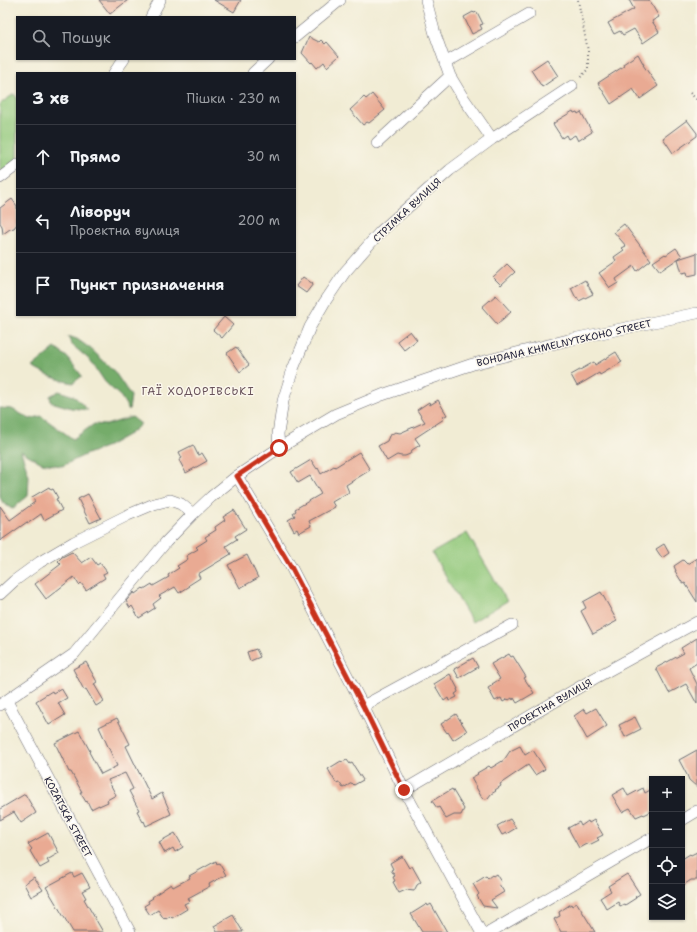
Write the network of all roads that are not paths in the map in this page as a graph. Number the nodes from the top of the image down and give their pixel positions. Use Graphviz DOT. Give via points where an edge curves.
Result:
graph roads {
  1 [pos="160,0"];
  2 [pos="340,0"];
  3 [pos="426,0"];
  4 [pos="529,14"];
  5 [pos="152,16"];
  6 [pos="296,36"];
  7 [pos="123,60"];
  8 [pos="267,60"];
  9 [pos="445,63"];
  10 [pos="115,72"];
  11 [pos="254,72"];
  12 [pos="450,76"];
  13 [pos="572,86"];
  14 [pos="492,140"];
  15 [pos="377,143"];
  16 [pos="16,166"];
  17 [pos="0,178"];
  18 [pos="697,313"];
  19 [pos="279,448"];
  20 [pos="237,476"];
  21 [pos="193,514"];
  22 [pos="0,594"];
  23 [pos="697,622"];
  24 [pos="512,625"];
  25 [pos="3,703"];
  26 [pos="363,706"];
  27 [pos="404,790"];
  28 [pos="697,811"];
  29 [pos="685,818"];
  30 [pos="649,840"];
  31 [pos="130,932"];
  32 [pos="481,932"];
  33 [pos="490,932"];
  1 -- 5 [label="street"];
  2 -- 6 [label="street"];
  3 -- 9 [label="street"];
  4 -- 9 [label="street"];
  7 -- 10 [label="street"];
  8 -- 11 [label="street"];
  9 -- 12 [label="street"];
  12 -- 14 [label="street"];
  12 -- 15 [label="street"];
  13 -- 14 [label="street, СТРІМКА ВУЛИЦЯ"];
  14 -- 19 [label="street, СТРІМКА ВУЛИЦЯ" via="450,170 381,231 345,272 310,327 293,369 283,401 278,434"];
  16 -- 17 [label="street"];
  18 -- 19 [label="street, BOHDANA KHMELNYTSKOHO STREET" via="568,340 474,364 382,395 336,414"];
  19 -- 20 [label="street, BOHDANA KHMELNYTSKOHO STREET"];
  20 -- 21 [label="street, BOHDANA KHMELNYTSKOHO STREET"];
  20 -- 26 [label="street" via="291,567"];
  21 -- 22 [label="street" via="181,504 170,500 154,504 74,542 40,562"];
  21 -- 25 [label="street, BOHDANA KHMELNYTSKOHO STREET" via="161,547 74,654"];
  23 -- 27 [label="street, ПРОЕКТНА ВУЛИЦЯ" via="595,678"];
  24 -- 26 [label="street"];
  25 -- 31 [label="street, KOZATSKA STREET"];
  26 -- 27 [label="street"];
  27 -- 32 [label="street"];
  28 -- 29 [label="street"];
  30 -- 33 [label="street"];
}
